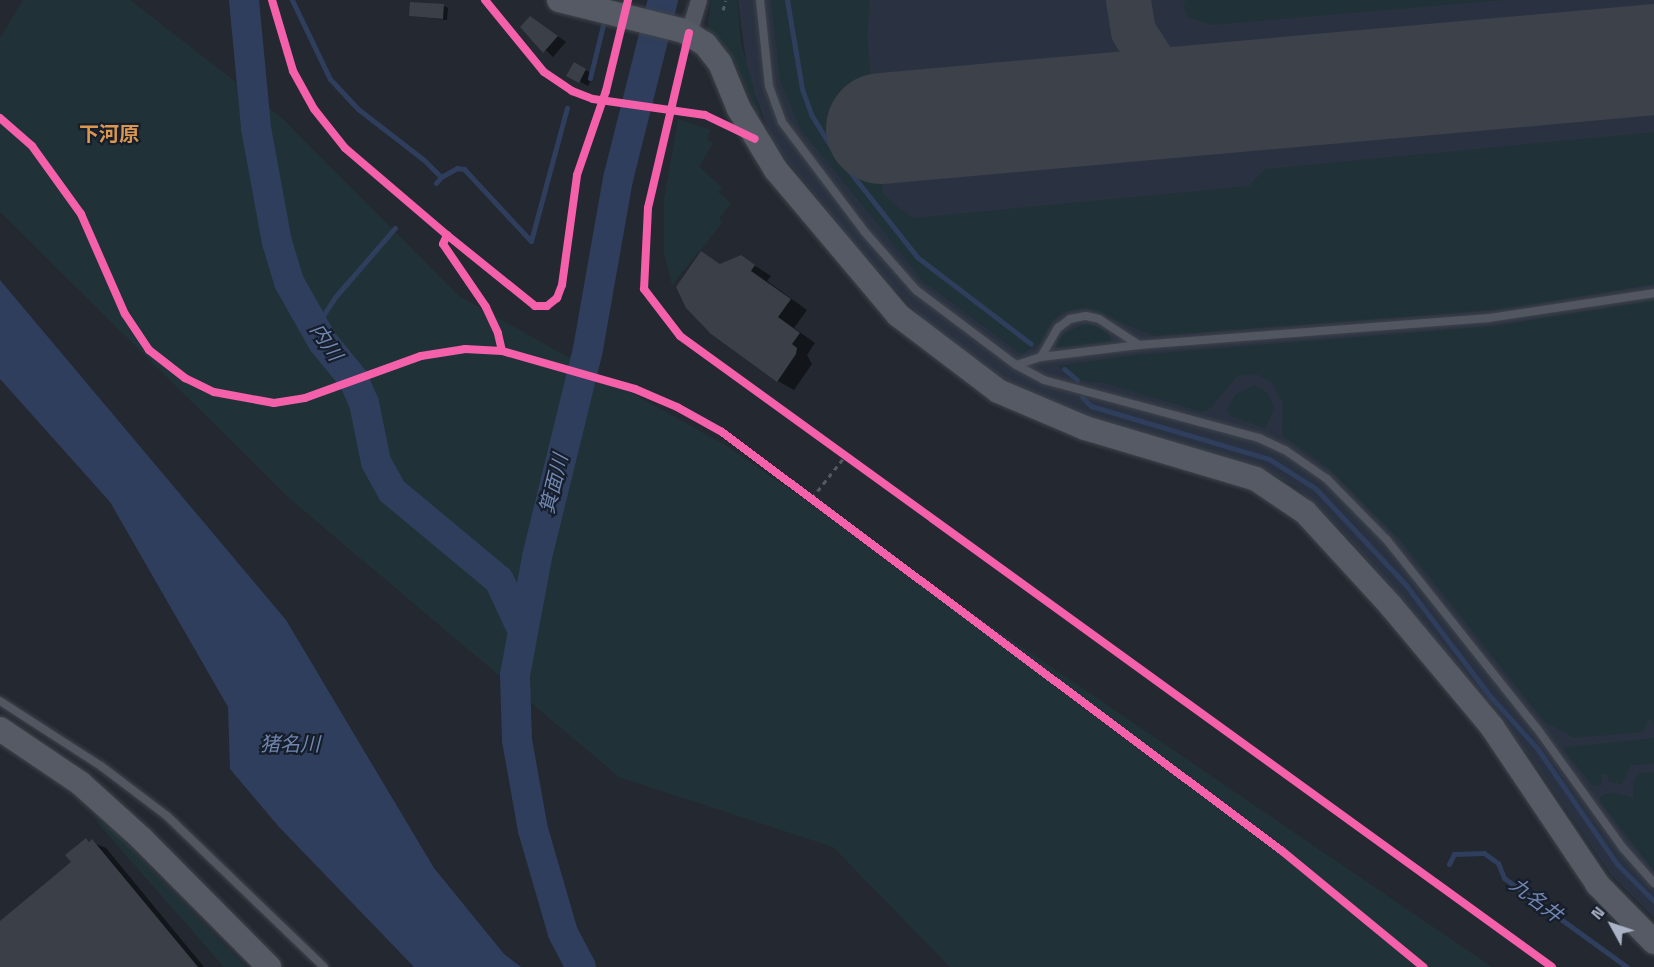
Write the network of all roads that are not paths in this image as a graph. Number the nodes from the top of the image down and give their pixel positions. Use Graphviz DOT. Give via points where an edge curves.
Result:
graph roads {
  1 [pos="559,0"];
  2 [pos="699,0"];
  3 [pos="760,0"];
  4 [pos="687,32"];
  5 [pos="1654,292"];
  6 [pos="1139,345"];
  7 [pos="1041,357"];
  8 [pos="1016,365"];
  9 [pos="0,701"];
  10 [pos="0,729"];
  11 [pos="1654,883"];
  12 [pos="1654,942"];
  13 [pos="269,967"];
  14 [pos="324,967"];
  1 -- 4 [label="street"];
  2 -- 4 [label="street"];
  3 -- 8 [label="lane" via="769,86 788,132 864,231 916,290"];
  4 -- 12 [label="street" via="720,63 739,109 776,170 898,315 998,391 1085,428 1256,479 1305,512 1391,606 1492,728 1598,885"];
  5 -- 6 [label="lane" via="1489,318"];
  6 -- 7 [label="lane"];
  6 -- 7 [label="lane" via="1099,319 1086,316 1058,328"];
  7 -- 8 [label="lane"];
  8 -- 11 [label="lane" via="1053,384 1112,396 1259,438 1285,450 1327,479 1387,540"];
  9 -- 14 [label="lane" via="101,766 167,816"];
  10 -- 13 [label="street" via="88,791"];
}
